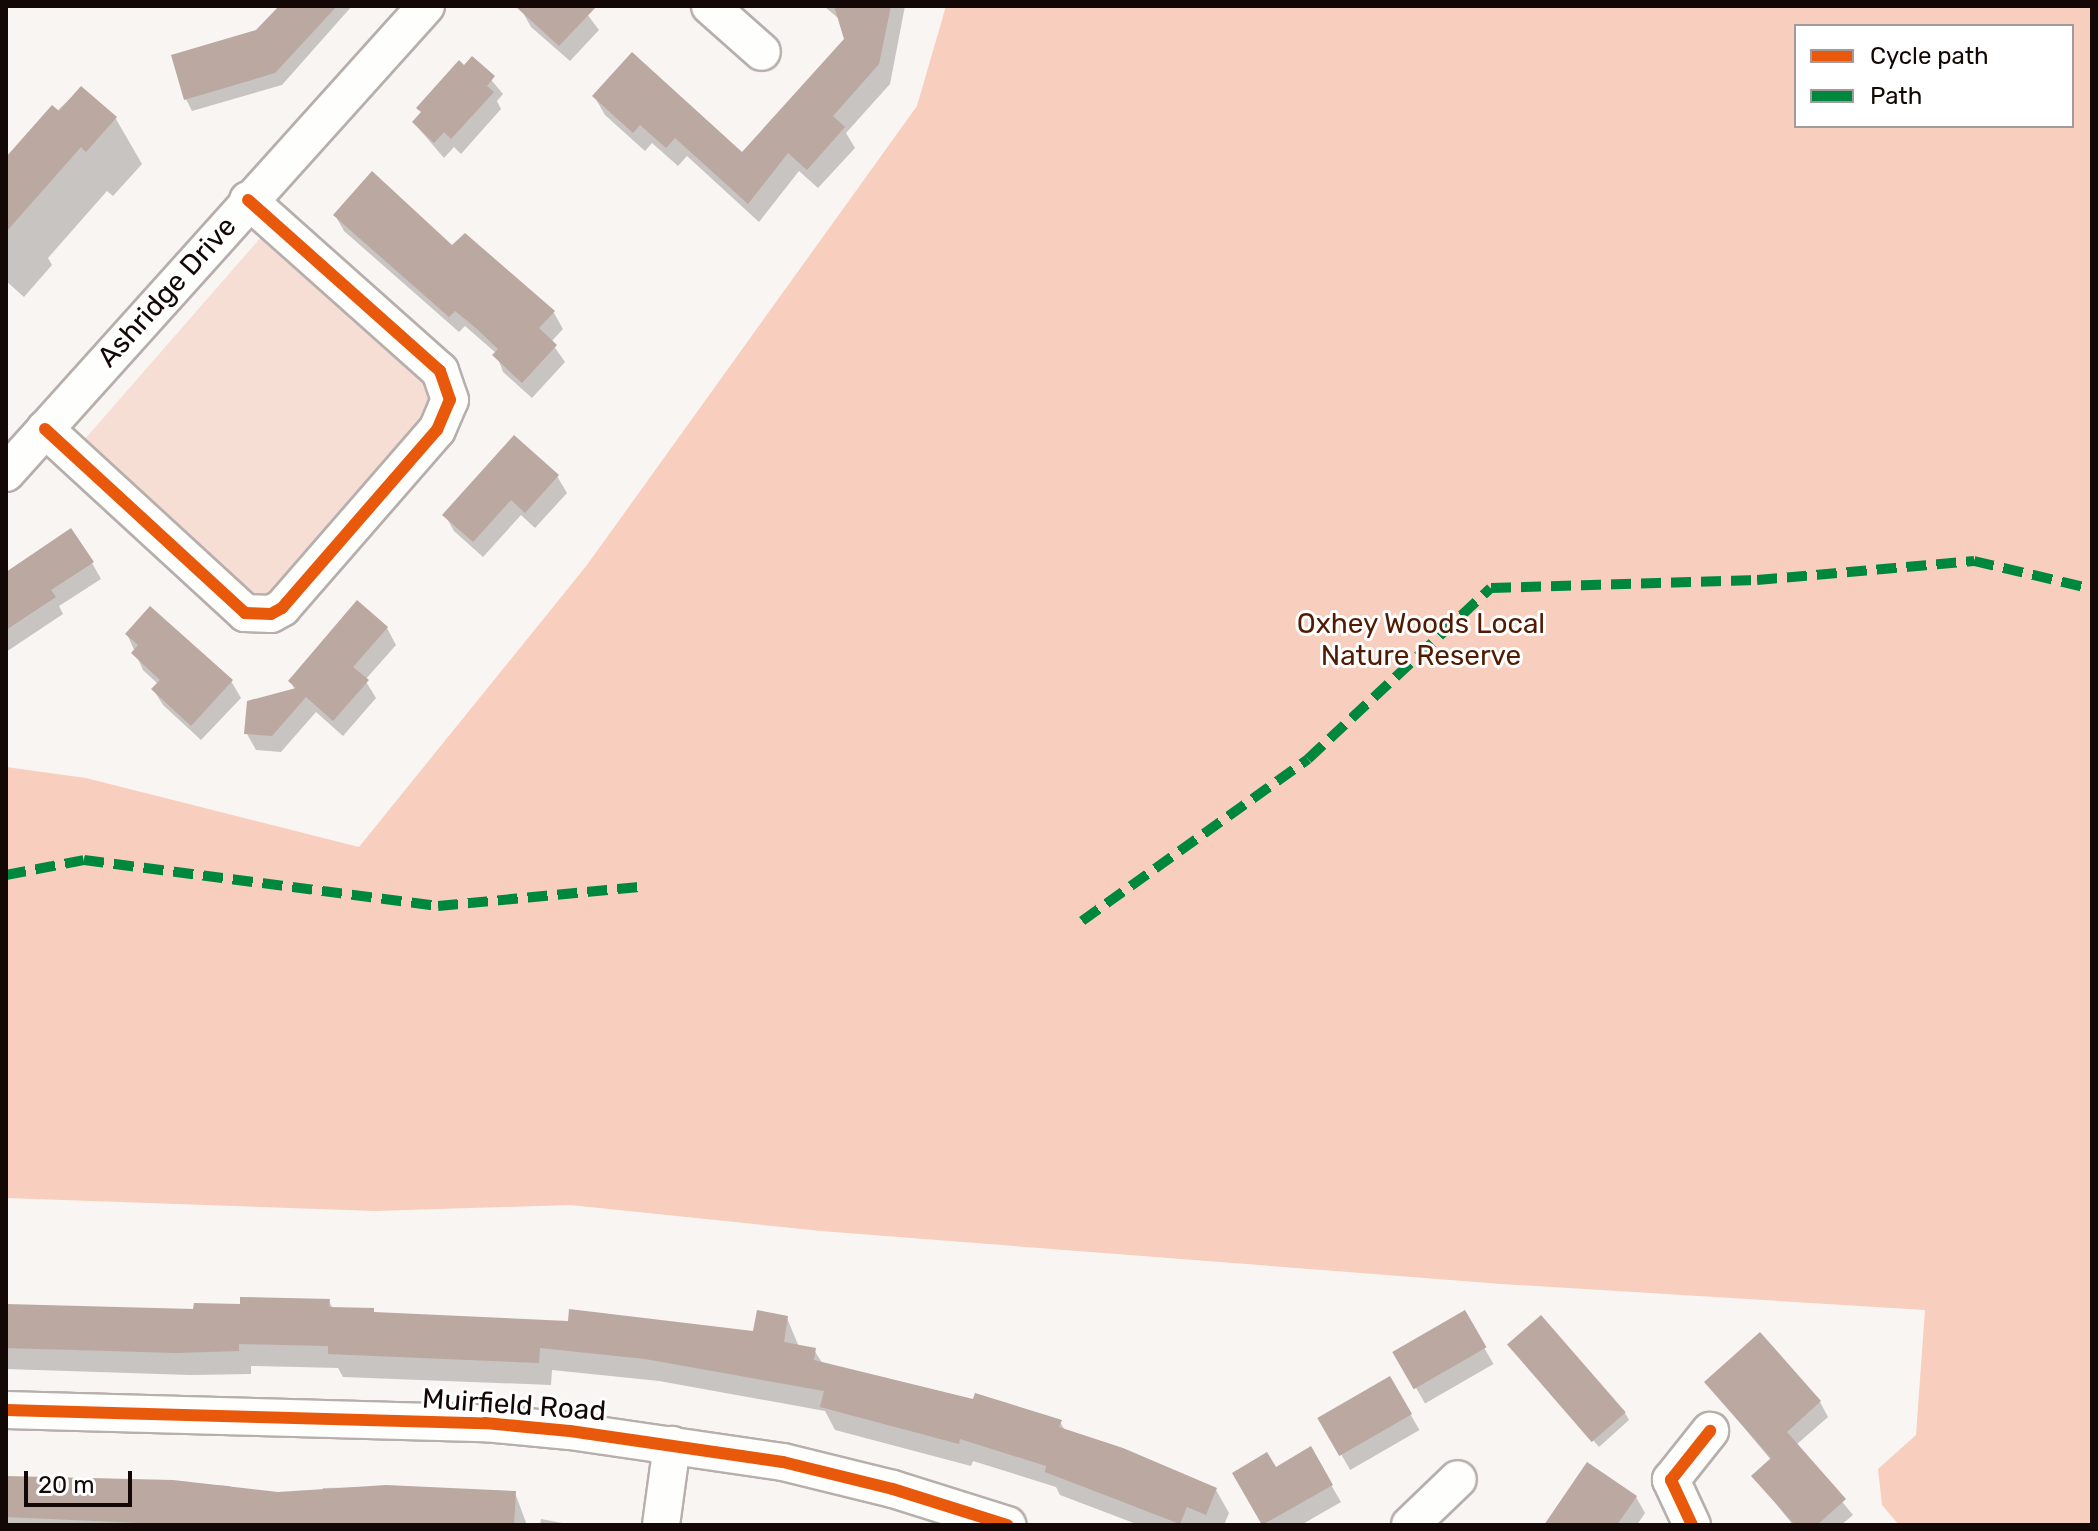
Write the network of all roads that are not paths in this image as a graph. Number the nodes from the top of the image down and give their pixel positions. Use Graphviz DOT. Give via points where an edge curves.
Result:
graph roads {
  1 [pos="426,6"];
  2 [pos="710,6"];
  3 [pos="762,52"];
  4 [pos="248,200"];
  5 [pos="45,429"];
  6 [pos="6,473"];
  7 [pos="6,1410"];
  8 [pos="1710,1431"];
  9 [pos="672,1445"];
  10 [pos="1458,1479"];
  11 [pos="661,1525"];
  12 [pos="1007,1525"];
  13 [pos="1410,1525"];
  14 [pos="1692,1525"];
  1 -- 4 [label="street, Ashridge Drive"];
  2 -- 3 [label="street"];
  4 -- 5 [label="street, Ashridge Drive"];
  4 -- 5 [label="street" via="440,371 450,400 437,430 282,608 245,613"];
  5 -- 6 [label="street, Ashridge Drive"];
  7 -- 9 [label="street, Muirfield Road" via="485,1423"];
  8 -- 14 [label="street" via="1671,1480"];
  9 -- 11 [label="street"];
  9 -- 12 [label="street, Muirfield Road" via="783,1462 880,1485"];
  10 -- 13 [label="street"];
}
